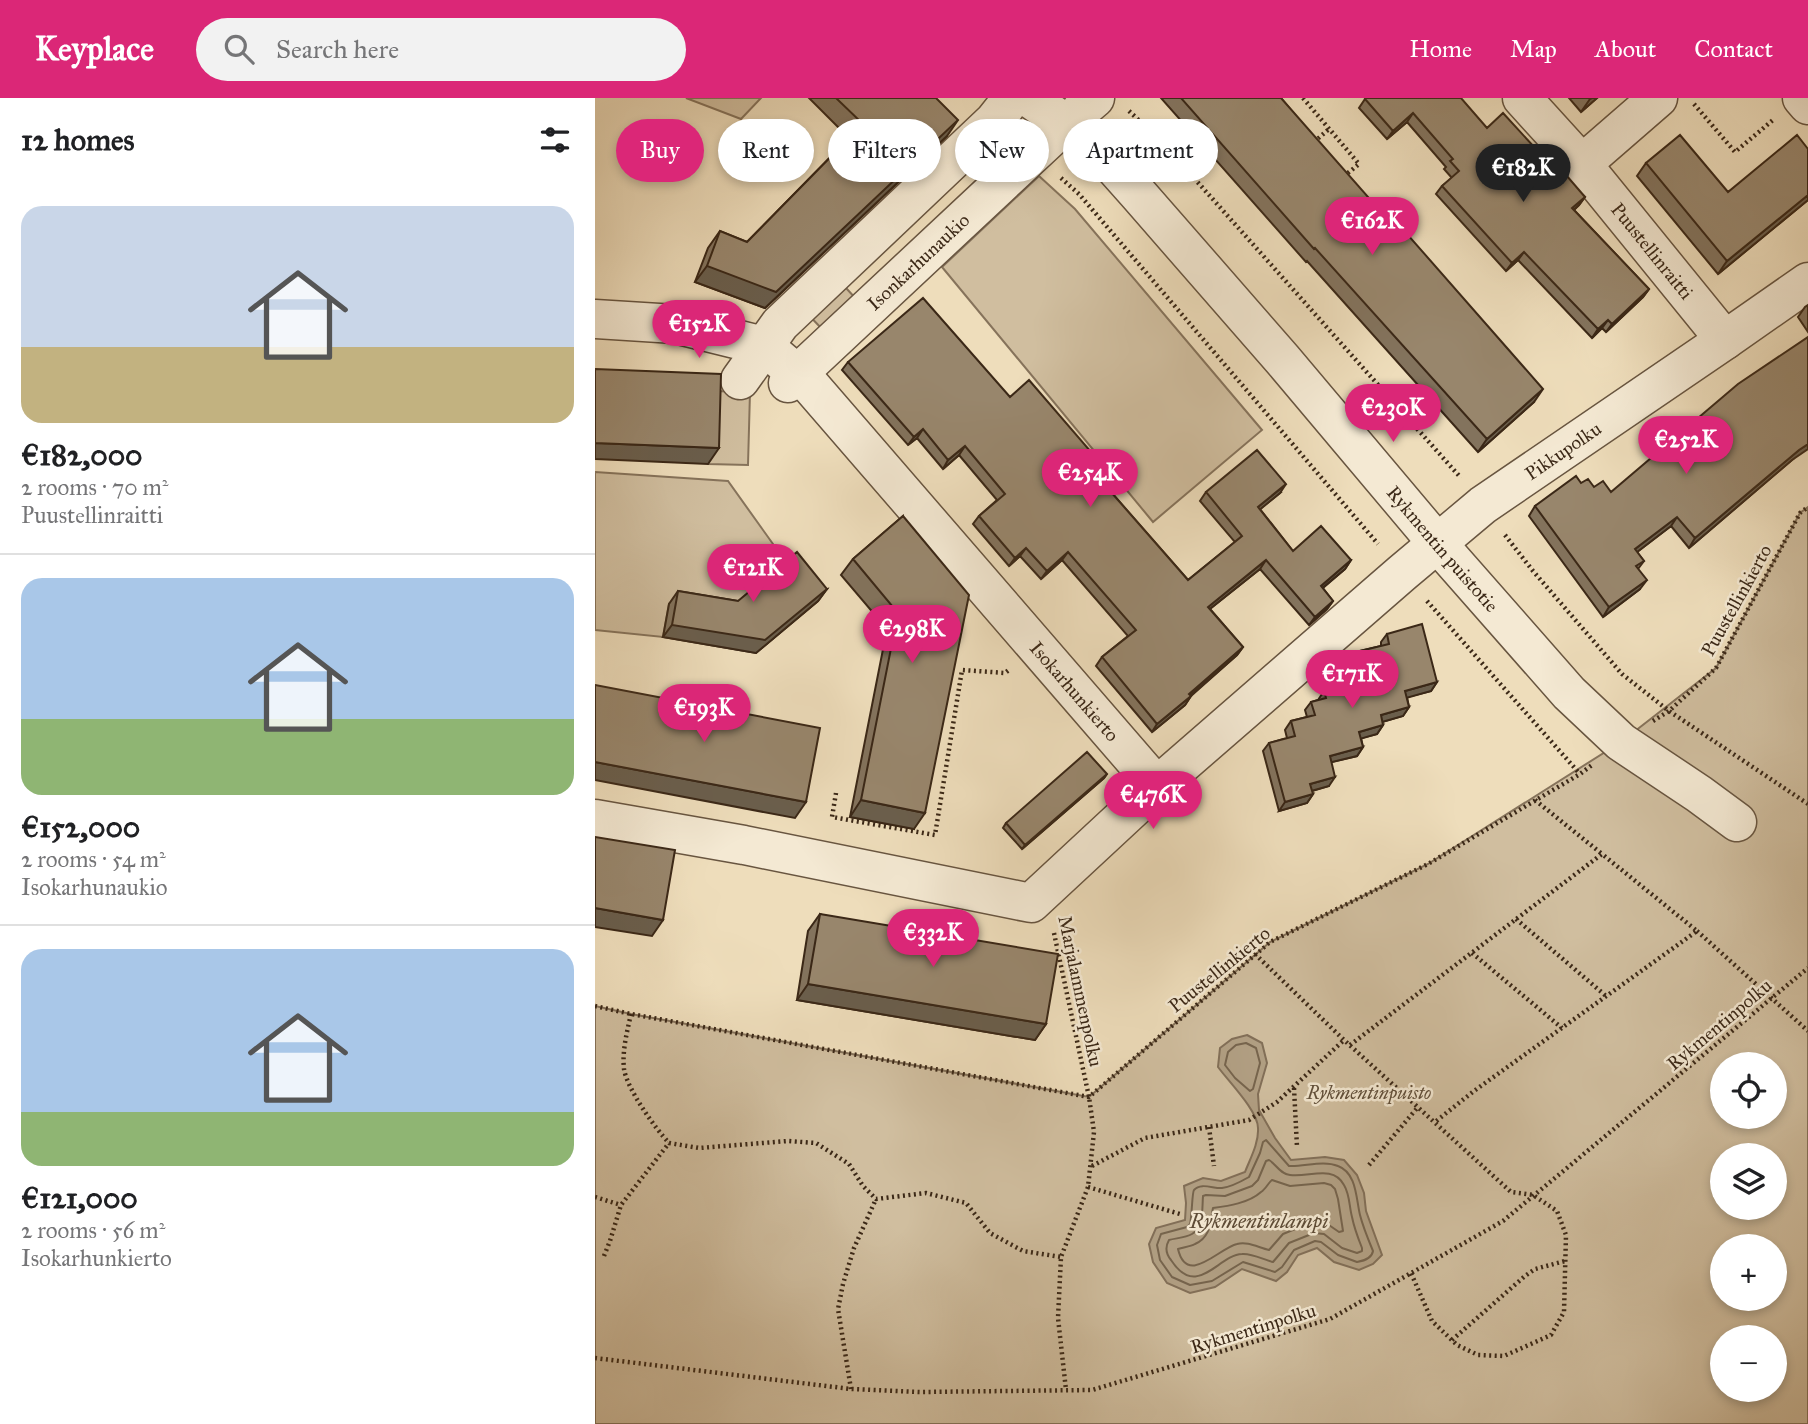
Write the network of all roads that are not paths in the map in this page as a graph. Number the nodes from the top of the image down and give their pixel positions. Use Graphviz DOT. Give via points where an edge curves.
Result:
graph roads {
  1 [pos="1523,98"];
  2 [pos="1658,98"];
  3 [pos="1018,102"];
  4 [pos="1582,164"];
  5 [pos="1004,182"];
  6 [pos="1808,282"];
  7 [pos="595,319"];
  8 [pos="1725,341"];
  9 [pos="764,346"];
  10 [pos="740,380"];
  11 [pos="798,381"];
  12 [pos="1438,544"];
  13 [pos="1157,786"];
  14 [pos="595,819"];
  15 [pos="1737,822"];
  1 -- 4 [label="street, Puustellinraitti"];
  2 -- 4 [label="street"];
  3 -- 9 [label="street" via="780,324"];
  3 -- 12 [label="street, Rykmentin puistotie" via="1091,141"];
  4 -- 8 [label="street, Puustellinraitti"];
  5 -- 11 [label="street, Isonkarhunaukio"];
  6 -- 8 [label="street, Pikkupolku"];
  7 -- 9 [label="street" via="675,324"];
  8 -- 12 [label="street, Pikkupolku" via="1483,505"];
  9 -- 10 [label="street"];
  9 -- 11 [label="street, Isokarhunkierto"];
  11 -- 13 [label="street, Isokarhunkierto"];
  12 -- 13 [label="street, Pikkupolku"];
  12 -- 15 [label="street, Rykmentin puistotie" via="1569,693 1621,742"];
  13 -- 14 [label="street" via="1031,903"];
}
